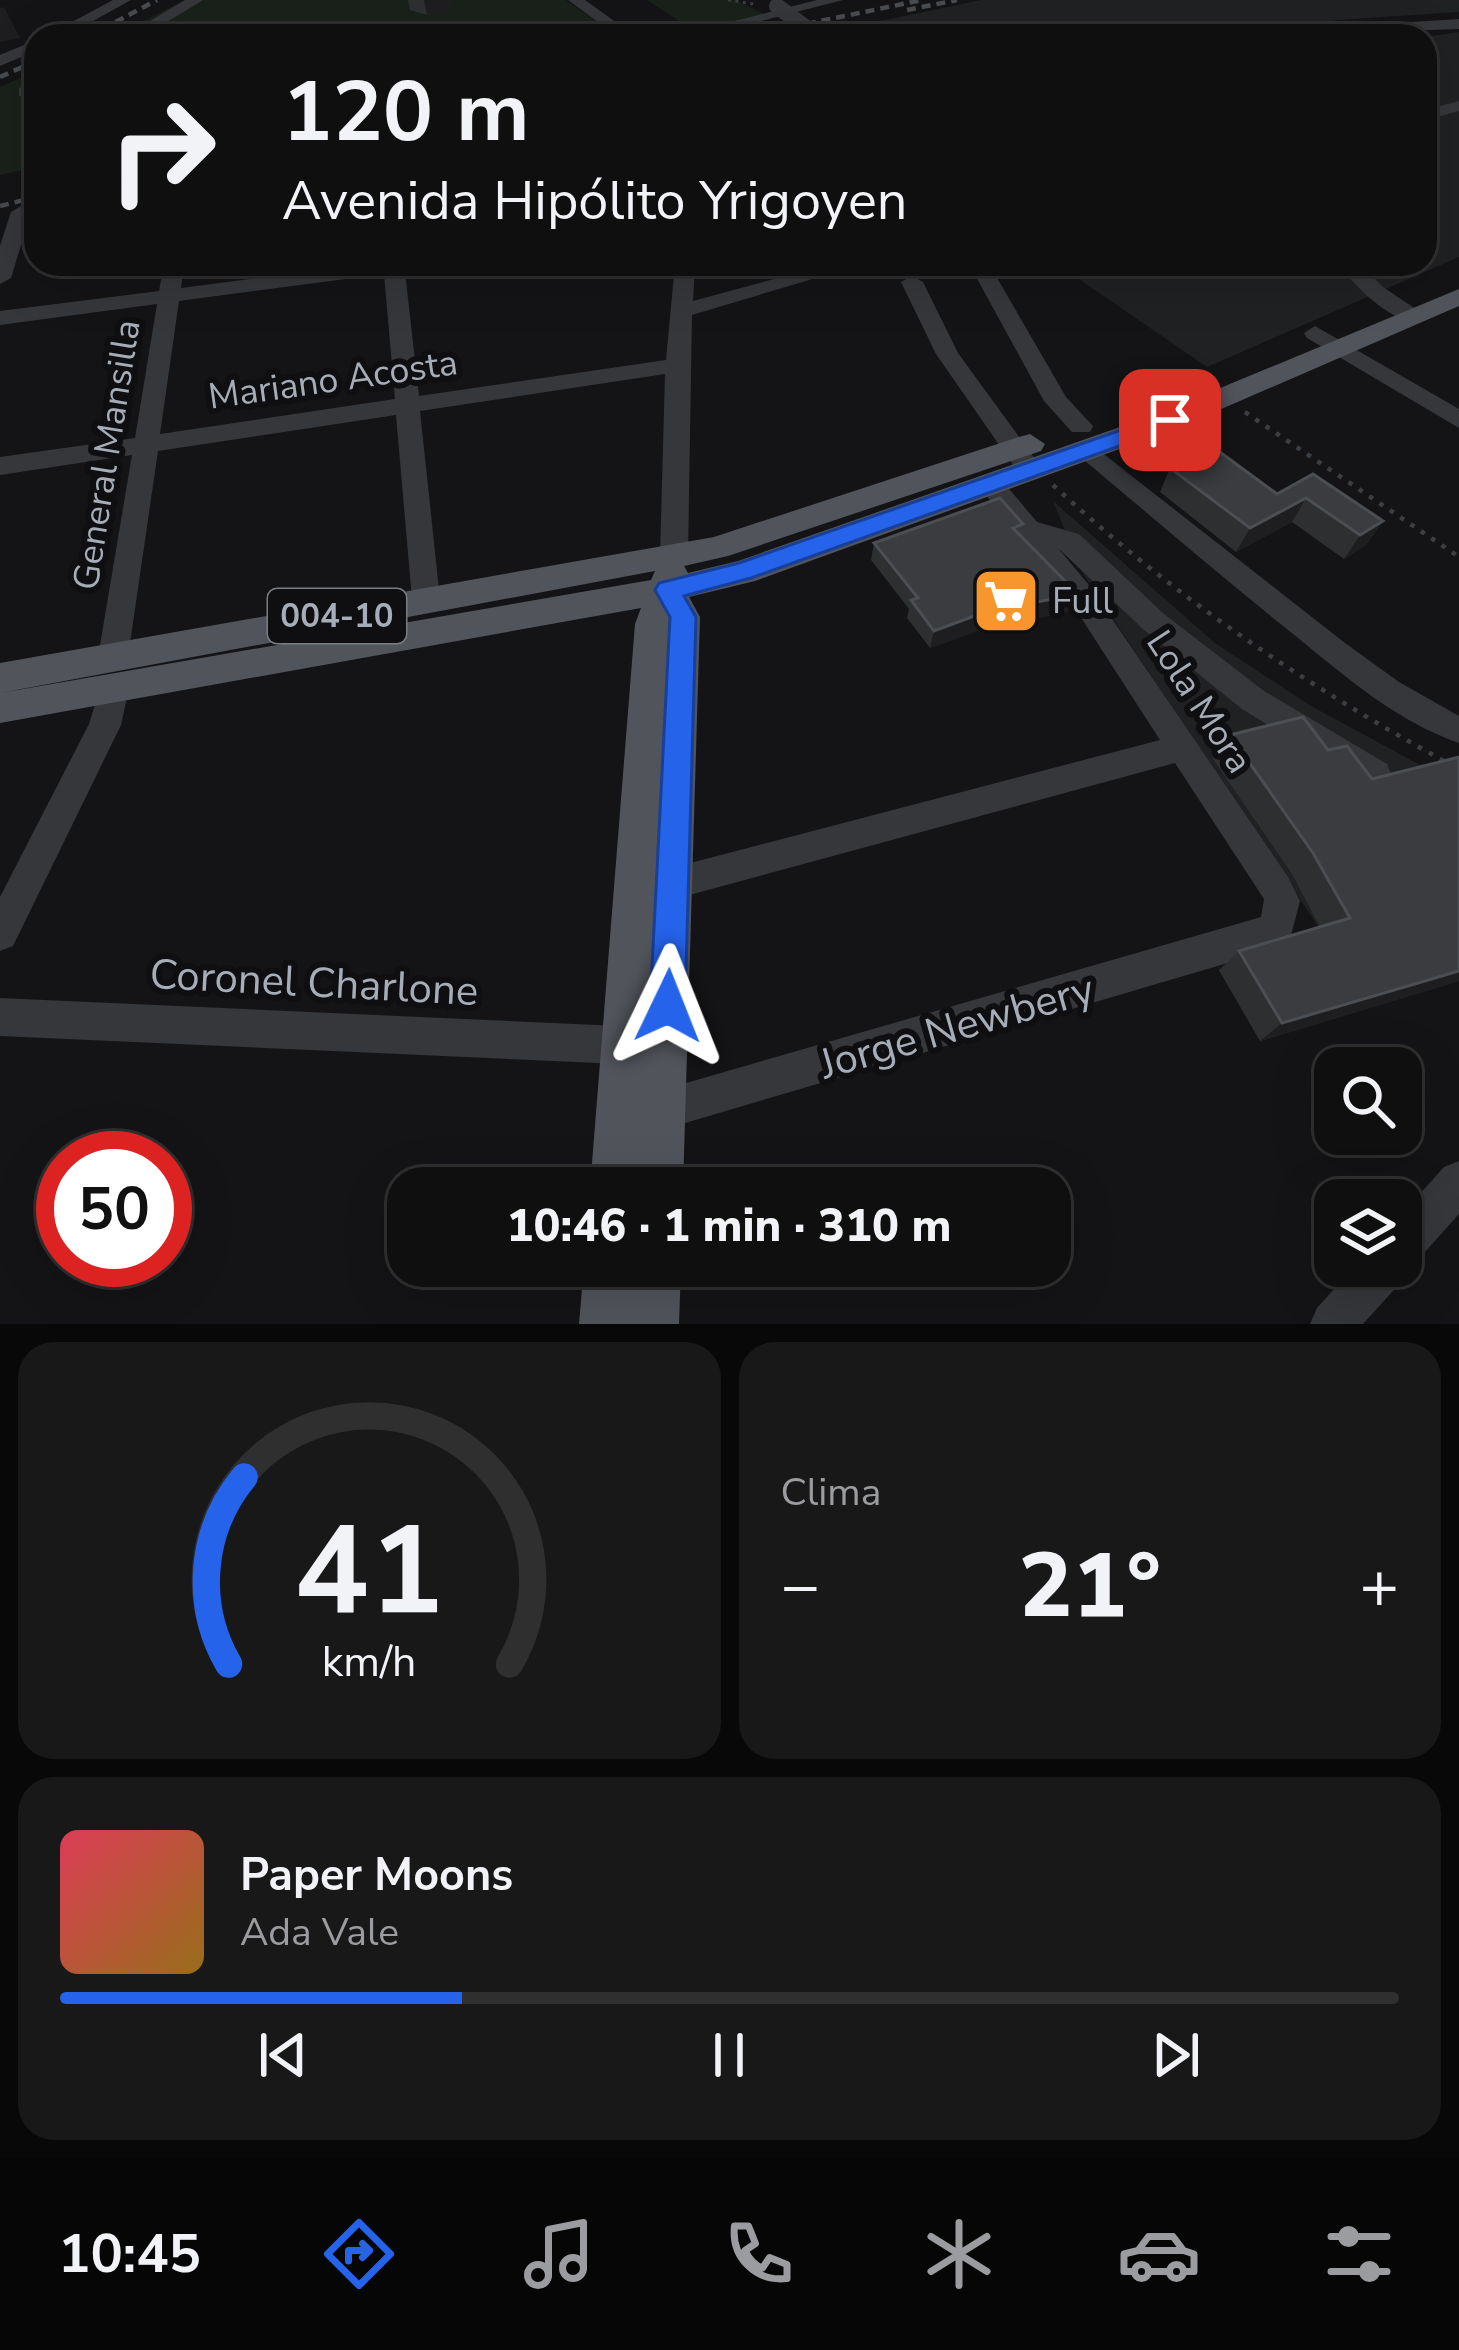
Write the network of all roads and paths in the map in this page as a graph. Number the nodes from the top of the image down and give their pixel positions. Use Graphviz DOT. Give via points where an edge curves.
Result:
graph roads {
  1 [pos="124,0"];
  2 [pos="196,0"];
  3 [pos="575,0"];
  4 [pos="836,0"];
  5 [pos="772,3"];
  6 [pos="77,24"];
  7 [pos="154,24"];
  8 [pos="610,24"];
  9 [pos="734,24"];
  10 [pos="801,24"];
  11 [pos="19,212"];
  12 [pos="1459,274"];
  13 [pos="172,276"];
  14 [pos="318,276"];
  15 [pos="402,276"];
  16 [pos="684,276"];
  17 [pos="810,276"];
  18 [pos="987,276"];
  19 [pos="1363,276"];
  20 [pos="0,278"];
  21 [pos="912,282"];
  22 [pos="168,296"];
  23 [pos="1459,297"];
  24 [pos="1403,309"];
  25 [pos="683,311"];
  26 [pos="0,318"];
  27 [pos="1327,340"];
  28 [pos="677,365"];
  29 [pos="409,405"];
  30 [pos="1240,409"];
  31 [pos="1459,420"];
  32 [pos="1084,438"];
  33 [pos="145,444"];
  34 [pos="1027,462"];
  35 [pos="0,466"];
  36 [pos="991,484"];
  37 [pos="1028,529"];
  38 [pos="1459,557"];
  39 [pos="671,573"];
  40 [pos="427,599"];
  41 [pos="113,673"];
  42 [pos="0,678"];
  43 [pos="0,709"];
  44 [pos="1459,730"];
  45 [pos="1180,748"];
  46 [pos="1459,769"];
  47 [pos="1375,775"];
  48 [pos="671,884"];
  49 [pos="1282,915"];
  50 [pos="0,934"];
  51 [pos="0,1017"];
  52 [pos="645,1046"];
  53 [pos="641,1114"];
  54 [pos="622,1167"];
  55 [pos="653,1167"];
  56 [pos="1459,1182"];
  57 [pos="1422,1223"];
  58 [pos="609,1287"];
  59 [pos="654,1287"];
  60 [pos="1366,1287"];
  61 [pos="606,1324"];
  62 [pos="652,1324"];
  63 [pos="1334,1324"];
  1 -- 6 [label="street"];
  2 -- 7 [label="street"];
  3 -- 8 [label="street"];
  4 -- 9 [label="street"];
  5 -- 10 [label="street, bridge"];
  11 -- 20 [label="street"];
  12 -- 24 [label="main road, 004-10"];
  13 -- 22 [label="street, General Mansilla"];
  14 -- 22 [label="street"];
  15 -- 29 [label="street"];
  16 -- 25 [label="street"];
  17 -- 25 [label="street"];
  18 -- 32 [label="street"];
  19 -- 24 [label="street"];
  21 -- 34 [label="street" via="947,354"];
  22 -- 26 [label="street"];
  22 -- 33 [label="street, General Mansilla"];
  23 -- 24 [label="main road, 004-10"];
  24 -- 27 [label="main road, 004-10"];
  25 -- 28 [label="street"];
  27 -- 31 [label="street"];
  27 -- 32 [label="main road, 004-10" via="1204,407"];
  28 -- 29 [label="street, Mariano Acosta"];
  28 -- 39 [label="street"];
  29 -- 33 [label="street, Mariano Acosta"];
  29 -- 40 [label="street"];
  30 -- 38 [label="path"];
  32 -- 34 [label="main road, 004-10"];
  32 -- 44 [label="street" via="1377,682 1440,726"];
  33 -- 35 [label="street, Mariano Acosta"];
  33 -- 41 [label="street, General Mansilla"];
  34 -- 36 [label="main road, 004-10"];
  34 -- 39 [label="main road, 004-10" via="728,544"];
  34 -- 46 [label="path" via="1218,624 1352,712"];
  36 -- 37 [label="street, Lola Mora"];
  36 -- 39 [label="main road, 004-10" via="742,572"];
  37 -- 45 [label="street, Lola Mora"];
  37 -- 47 [label="street" via="1070,541 1154,622 1253,700"];
  39 -- 40 [label="main road, 004-10"];
  39 -- 41 [label="main road, 004-10"];
  39 -- 48 [label="main road" via="683,617"];
  39 -- 52 [label="main road" via="652,624"];
  40 -- 41 [label="main road, 004-10"];
  41 -- 42 [label="main road, 004-10"];
  41 -- 43 [label="main road, 004-10"];
  41 -- 50 [label="street, General Mansilla" via="105,725"];
  45 -- 48 [label="street"];
  45 -- 49 [label="street, Lola Mora" via="1276,888"];
  48 -- 52 [label="main road"];
  49 -- 53 [label="street, Jorge Newbery" via="1265,935"];
  51 -- 52 [label="street, Coronel Charlone"];
  52 -- 53 [label="main road"];
  53 -- 54 [label="main road"];
  53 -- 55 [label="main road"];
  56 -- 57 [label="street"];
  58 -- 61 [label="main road"];
  59 -- 62 [label="main road"];
  60 -- 63 [label="street"];
}
